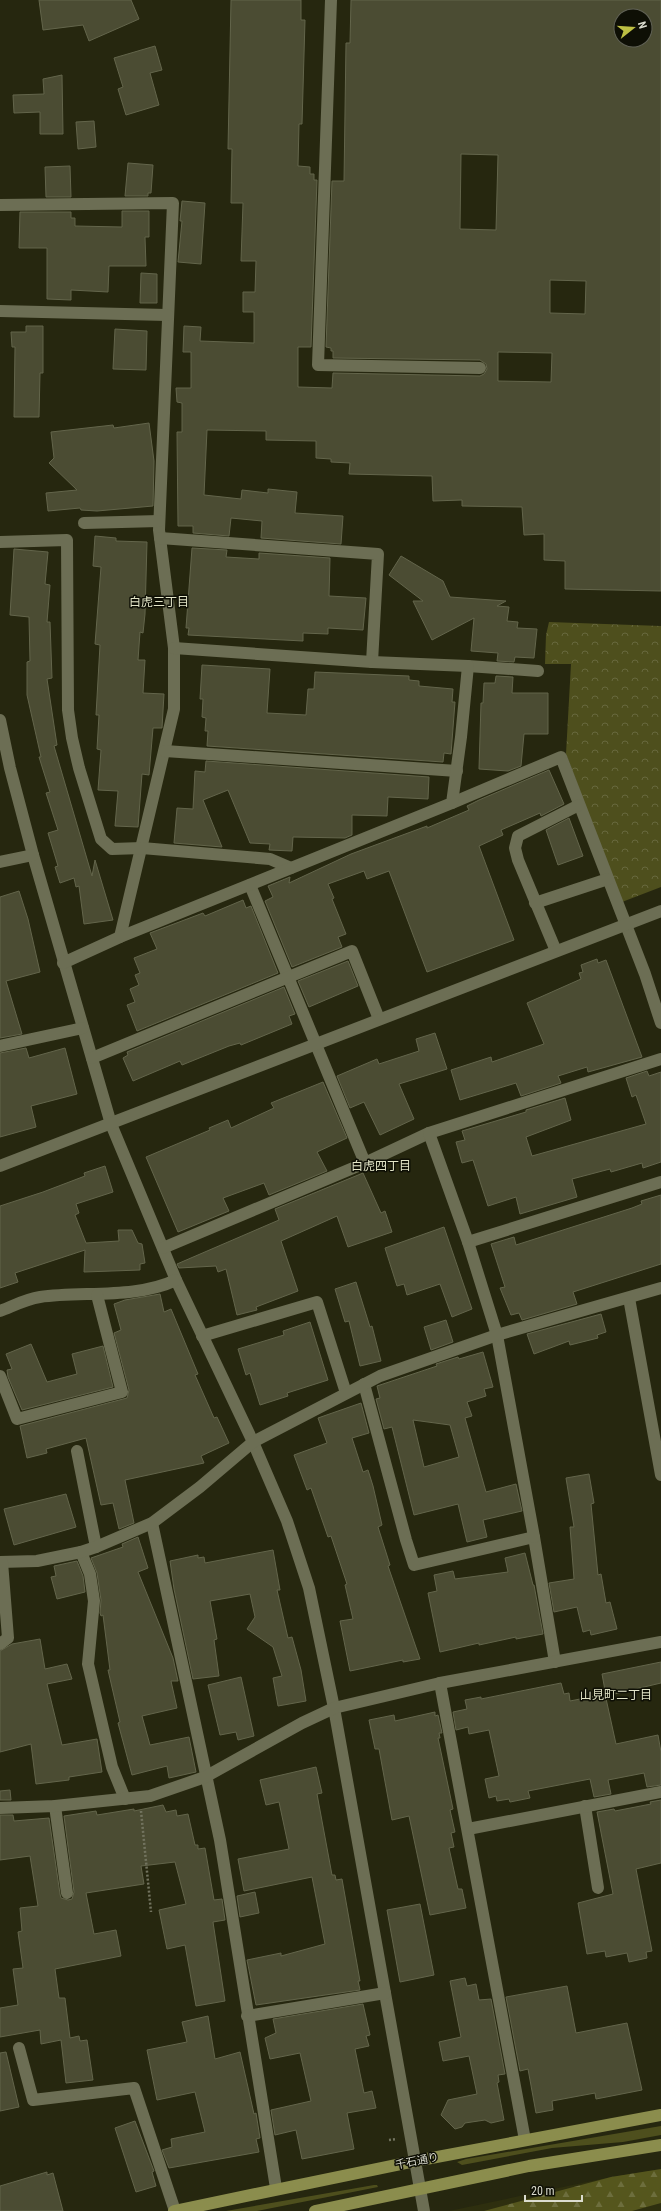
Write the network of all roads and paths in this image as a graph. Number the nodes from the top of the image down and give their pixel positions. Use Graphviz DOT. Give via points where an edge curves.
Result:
graph roads {
  1 [pos="331,0"];
  2 [pos="0,205"];
  3 [pos="0,311"];
  4 [pos="167,316"];
  5 [pos="480,368"];
  6 [pos="159,521"];
  7 [pos="84,523"];
  8 [pos="160,538"];
  9 [pos="0,542"];
  10 [pos="174,648"];
  11 [pos="372,662"];
  12 [pos="468,666"];
  13 [pos="538,671"];
  14 [pos="0,720"];
  15 [pos="165,751"];
  16 [pos="457,771"];
  17 [pos="452,803"];
  18 [pos="579,805"];
  19 [pos="142,848"];
  20 [pos="32,855"];
  21 [pos="0,862"];
  22 [pos="291,868"];
  23 [pos="608,879"];
  24 [pos="250,885"];
  25 [pos="535,903"];
  26 [pos="661,911"];
  27 [pos="625,925"];
  28 [pos="120,937"];
  29 [pos="556,951"];
  30 [pos="64,963"];
  31 [pos="288,976"];
  32 [pos="379,1019"];
  33 [pos="661,1023"];
  34 [pos="83,1028"];
  35 [pos="316,1043"];
  36 [pos="0,1046"];
  37 [pos="92,1058"];
  38 [pos="661,1059"];
  39 [pos="111,1124"];
  40 [pos="429,1133"];
  41 [pos="365,1163"];
  42 [pos="0,1166"];
  43 [pos="661,1182"];
  44 [pos="468,1242"];
  45 [pos="163,1248"];
  46 [pos="176,1280"];
  47 [pos="661,1288"];
  48 [pos="97,1295"];
  49 [pos="629,1298"];
  50 [pos="0,1311"];
  51 [pos="497,1335"];
  52 [pos="202,1336"];
  53 [pos="0,1376"];
  54 [pos="364,1384"];
  55 [pos="346,1393"];
  56 [pos="253,1442"];
  57 [pos="77,1451"];
  58 [pos="661,1475"];
  59 [pos="152,1523"];
  60 [pos="534,1537"];
  61 [pos="96,1547"];
  62 [pos="81,1552"];
  63 [pos="1,1562"];
  64 [pos="661,1642"];
  65 [pos="0,1644"];
  66 [pos="555,1662"];
  67 [pos="440,1683"];
  68 [pos="334,1708"];
  69 [pos="205,1777"];
  70 [pos="661,1792"];
  71 [pos="139,1797"];
  72 [pos="125,1799"];
  73 [pos="55,1806"];
  74 [pos="585,1806"];
  75 [pos="0,1808"];
  76 [pos="468,1829"];
  77 [pos="598,1888"];
  78 [pos="67,1893"];
  79 [pos="151,1912"];
  80 [pos="385,1993"];
  81 [pos="247,2016"];
  82 [pos="19,2048"];
  83 [pos="661,2115"];
  84 [pos="525,2140"];
  85 [pos="661,2146"];
  86 [pos="415,2161"];
  87 [pos="276,2188"];
  88 [pos="420,2188"];
  89 [pos="174,2211"];
  90 [pos="315,2211"];
  91 [pos="424,2211"];
  1 -- 5 [label="street" via="318,365"];
  2 -- 4 [label="street" via="173,203"];
  3 -- 4 [label="street"];
  4 -- 6 [label="street"];
  6 -- 7 [label="street"];
  6 -- 8 [label="street"];
  8 -- 10 [label="street"];
  8 -- 11 [label="street" via="378,554"];
  9 -- 19 [label="street" via="67,540 68,710 79,768 101,838 112,849"];
  10 -- 11 [label="street"];
  10 -- 15 [label="street" via="174,709"];
  11 -- 12 [label="street"];
  12 -- 13 [label="street"];
  12 -- 16 [label="street"];
  14 -- 20 [label="street"];
  15 -- 16 [label="street"];
  15 -- 19 [label="street"];
  16 -- 17 [label="street"];
  17 -- 18 [label="street" via="561,756"];
  17 -- 22 [label="street"];
  18 -- 23 [label="street"];
  18 -- 25 [label="street" via="518,836 515,848 518,860"];
  19 -- 22 [label="street" via="270,859"];
  19 -- 28 [label="street"];
  20 -- 21 [label="street"];
  20 -- 30 [label="street"];
  22 -- 24 [label="street"];
  23 -- 25 [label="street"];
  23 -- 27 [label="street"];
  24 -- 28 [label="street"];
  24 -- 31 [label="street"];
  25 -- 29 [label="street"];
  26 -- 27 [label="street"];
  27 -- 29 [label="street"];
  27 -- 33 [label="street"];
  28 -- 30 [label="street"];
  29 -- 32 [label="street"];
  30 -- 34 [label="street"];
  31 -- 32 [label="street" via="352,951"];
  31 -- 35 [label="street"];
  31 -- 37 [label="street"];
  32 -- 35 [label="street"];
  34 -- 36 [label="street"];
  34 -- 37 [label="street"];
  35 -- 39 [label="street"];
  35 -- 41 [label="street"];
  37 -- 39 [label="street"];
  38 -- 40 [label="street"];
  39 -- 42 [label="street"];
  39 -- 45 [label="street"];
  40 -- 41 [label="street"];
  40 -- 44 [label="street"];
  41 -- 45 [label="street"];
  43 -- 44 [label="street"];
  44 -- 51 [label="street"];
  45 -- 46 [label="street"];
  46 -- 48 [label="street" via="160,1286"];
  46 -- 52 [label="street"];
  47 -- 49 [label="street"];
  48 -- 50 [label="street" via="39,1298"];
  48 -- 53 [label="street" via="122,1392 17,1419"];
  49 -- 51 [label="street"];
  49 -- 58 [label="street"];
  51 -- 54 [label="street" via="414,1363"];
  51 -- 60 [label="street"];
  52 -- 55 [label="street" via="317,1302"];
  52 -- 56 [label="street"];
  54 -- 55 [label="street"];
  54 -- 60 [label="street" via="414,1565"];
  55 -- 56 [label="street"];
  56 -- 59 [label="street"];
  56 -- 68 [label="street" via="287,1520 309,1588"];
  57 -- 61 [label="street"];
  59 -- 61 [label="street"];
  59 -- 69 [label="street"];
  60 -- 66 [label="street"];
  61 -- 62 [label="street"];
  62 -- 63 [label="street" via="37,1561"];
  62 -- 72 [label="street" via="90,1574 94,1601 88,1664 112,1767"];
  63 -- 65 [label="street" via="8,1638"];
  64 -- 66 [label="street"];
  66 -- 67 [label="street"];
  67 -- 68 [label="street"];
  67 -- 76 [label="street"];
  68 -- 69 [label="street"];
  68 -- 80 [label="street"];
  69 -- 71 [label="street" via="150,1796"];
  69 -- 81 [label="street" via="220,1840"];
  70 -- 74 [label="street"];
  71 -- 72 [label="street"];
  71 -- 79 [label="path"];
  72 -- 73 [label="street"];
  73 -- 75 [label="street"];
  73 -- 78 [label="street"];
  74 -- 76 [label="street"];
  74 -- 77 [label="street"];
  76 -- 84 [label="street"];
  80 -- 81 [label="street"];
  80 -- 86 [label="street"];
  81 -- 87 [label="street"];
  82 -- 89 [label="street" via="33,2100 134,2088"];
  83 -- 84 [label="main road, 千石通り"];
  84 -- 86 [label="main road, 千石通り"];
  85 -- 88 [label="main road" via="529,2166"];
  86 -- 87 [label="main road, 千石通り"];
  86 -- 88 [label="street"];
  87 -- 89 [label="main road, 千石通り"];
  88 -- 90 [label="main road"];
  88 -- 91 [label="street"];
}
